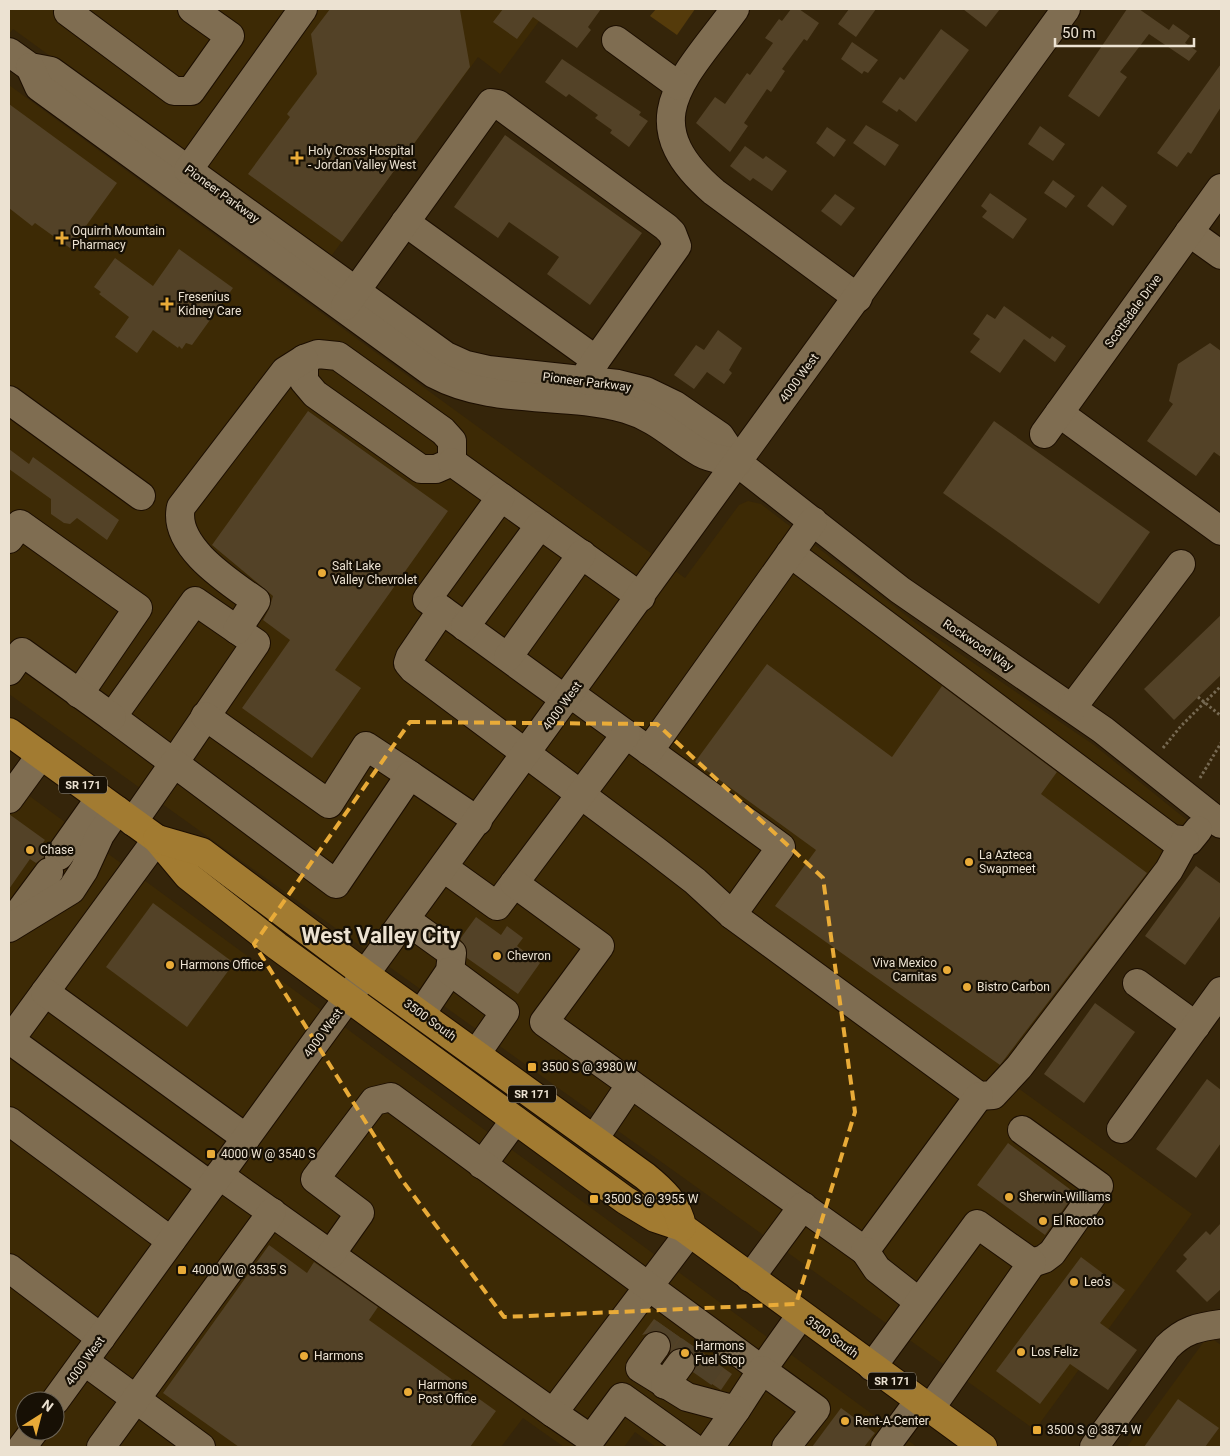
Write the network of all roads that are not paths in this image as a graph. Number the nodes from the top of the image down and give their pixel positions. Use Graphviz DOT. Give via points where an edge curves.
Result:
graph roads {
  1 [pos="70,9"];
  2 [pos="192,9"];
  3 [pos="303,9"];
  4 [pos="736,9"];
  5 [pos="1066,9"];
  6 [pos="616,40"];
  7 [pos="19,59"];
  8 [pos="679,86"];
  9 [pos="188,170"];
  10 [pos="1221,188"];
  11 [pos="406,222"];
  12 [pos="1189,232"];
  13 [pos="1221,255"];
  14 [pos="858,298"];
  15 [pos="349,300"];
  16 [pos="304,359"];
  17 [pos="592,370"];
  18 [pos="9,400"];
  19 [pos="452,462"];
  20 [pos="738,463"];
  21 [pos="141,496"];
  22 [pos="501,497"];
  23 [pos="813,521"];
  24 [pos="540,524"];
  25 [pos="1221,531"];
  26 [pos="9,539"];
  27 [pos="790,553"];
  28 [pos="582,554"];
  29 [pos="1180,564"];
  30 [pos="641,597"];
  31 [pos="442,610"];
  32 [pos="465,627"];
  33 [pos="237,630"];
  34 [pos="13,655"];
  35 [pos="508,658"];
  36 [pos="79,694"];
  37 [pos="568,697"];
  38 [pos="1072,708"];
  39 [pos="205,716"];
  40 [pos="112,717"];
  41 [pos="9,732"];
  42 [pos="626,734"];
  43 [pos="649,751"];
  44 [pos="41,755"];
  45 [pos="526,755"];
  46 [pos="174,763"];
  47 [pos="410,775"];
  48 [pos="581,794"];
  49 [pos="9,799"];
  50 [pos="117,810"];
  51 [pos="1216,820"];
  52 [pos="478,821"];
  53 [pos="157,838"];
  54 [pos="1185,841"];
  55 [pos="444,868"];
  56 [pos="514,883"];
  57 [pos="732,915"];
  58 [pos="406,920"];
  59 [pos="9,927"];
  60 [pos="450,971"];
  61 [pos="366,974"];
  62 [pos="1137,983"];
  63 [pos="1221,991"];
  64 [pos="45,992"];
  65 [pos="348,999"];
  66 [pos="421,1014"];
  67 [pos="1196,1026"];
  68 [pos="476,1054"];
  69 [pos="632,1084"];
  70 [pos="979,1096"];
  71 [pos="515,1120"];
  72 [pos="9,1121"];
  73 [pos="1121,1129"];
  74 [pos="1022,1130"];
  75 [pos="246,1138"];
  76 [pos="594,1139"];
  77 [pos="482,1165"];
  78 [pos="215,1180"];
  79 [pos="803,1206"];
  80 [pos="272,1212"];
  81 [pos="685,1230"];
  82 [pos="171,1241"];
  83 [pos="865,1250"];
  84 [pos="331,1254"];
  85 [pos="1032,1264"];
  86 [pos="9,1268"];
  87 [pos="750,1278"];
  88 [pos="648,1288"];
  89 [pos="919,1302"];
  90 [pos="801,1315"];
  91 [pos="1221,1324"];
  92 [pos="669,1329"];
  93 [pos="101,1338"];
  94 [pos="605,1342"];
  95 [pos="84,1361"];
  96 [pos="696,1363"];
  97 [pos="872,1366"];
  98 [pos="640,1368"];
  99 [pos="762,1370"];
  100 [pos="63,1391"];
  101 [pos="622,1397"];
  102 [pos="136,1400"];
  103 [pos="925,1405"];
  104 [pos="736,1410"];
  105 [pos="553,1413"];
  106 [pos="101,1447"];
  107 [pos="201,1447"];
  108 [pos="692,1447"];
  109 [pos="710,1447"];
  110 [pos="786,1447"];
  111 [pos="885,1447"];
  112 [pos="983,1447"];
  113 [pos="1094,1447"];
  1 -- 2 [label="street" via="68,12 174,91 191,91 230,36"];
  3 -- 9 [label="street"];
  4 -- 8 [label="street"];
  5 -- 14 [label="street, 4000 West"];
  6 -- 8 [label="street"];
  7 -- 9 [label="street, Pioneer Parkway" via="51,70"];
  7 -- 15 [label="street, Pioneer Parkway" via="39,87"];
  8 -- 14 [label="street" via="669,118 671,133 677,148 700,180"];
  9 -- 15 [label="street, Pioneer Parkway"];
  10 -- 12 [label="street, Scottsdale Drive"];
  11 -- 15 [label="street"];
  11 -- 17 [label="street"];
  11 -- 17 [label="street" via="491,103 498,104 666,227 677,246"];
  12 -- 13 [label="street"];
  12 -- 25 [label="street, Scottsdale Drive" via="1051,424"];
  14 -- 20 [label="street, 4000 West"];
  15 -- 17 [label="street, Pioneer Parkway" via="466,365 502,372"];
  15 -- 20 [label="street, Pioneer Parkway" via="419,364 450,382 490,394 625,409 660,424 702,454"];
  16 -- 19 [label="street" via="318,354 338,356 443,431 452,441"];
  16 -- 19 [label="street" via="304,381 315,394 420,469 436,469"];
  16 -- 33 [label="street" via="285,371 181,507 179,519 183,533 206,565 256,601"];
  17 -- 20 [label="street, Pioneer Parkway" via="674,404 720,436"];
  18 -- 21 [label="street"];
  19 -- 22 [label="street"];
  20 -- 23 [label="street, Rockwood Way"];
  20 -- 30 [label="street, 4000 West"];
  22 -- 24 [label="street"];
  22 -- 31 [label="street" via="427,599"];
  23 -- 27 [label="street"];
  23 -- 38 [label="street, Rockwood Way" via="929,612"];
  24 -- 28 [label="street"];
  24 -- 32 [label="street"];
  26 -- 36 [label="street" via="20,524 138,608"];
  27 -- 43 [label="street"];
  27 -- 54 [label="street" via="1172,839"];
  28 -- 30 [label="street"];
  28 -- 35 [label="street"];
  29 -- 38 [label="street"];
  30 -- 37 [label="street, 4000 West"];
  31 -- 32 [label="street"];
  31 -- 45 [label="street" via="408,663"];
  32 -- 35 [label="street"];
  33 -- 39 [label="street" via="256,643"];
  33 -- 40 [label="street" via="195,601"];
  34 -- 36 [label="street"];
  35 -- 37 [label="street"];
  36 -- 40 [label="street"];
  37 -- 42 [label="street"];
  37 -- 45 [label="street, 4000 West"];
  38 -- 51 [label="street, Rockwood Way"];
  39 -- 46 [label="street"];
  39 -- 47 [label="street" via="329,804 366,746"];
  40 -- 46 [label="street"];
  41 -- 44 [label="main road, 3500 South / SR 171"];
  42 -- 43 [label="street"];
  42 -- 48 [label="street"];
  43 -- 57 [label="street" via="781,847"];
  44 -- 49 [label="street"];
  44 -- 50 [label="main road, 3500 South / SR 171"];
  45 -- 48 [label="street"];
  45 -- 52 [label="street, 4000 West"];
  46 -- 47 [label="street" via="336,884"];
  46 -- 50 [label="street"];
  47 -- 52 [label="street"];
  48 -- 56 [label="street"];
  48 -- 57 [label="street" via="695,881"];
  50 -- 53 [label="main road, 3500 South / SR 171"];
  50 -- 59 [label="street" via="54,864"];
  50 -- 59 [label="street" via="71,890"];
  51 -- 54 [label="street"];
  52 -- 55 [label="street, 4000 West"];
  53 -- 61 [label="main road, 3500 South / SR 171" via="202,852"];
  53 -- 64 [label="street"];
  53 -- 65 [label="main road, 3500 South / SR 171" via="188,876"];
  54 -- 70 [label="street" via="1169,870 1019,1067 993,1095"];
  55 -- 56 [label="street" via="497,906"];
  55 -- 58 [label="street, 4000 West"];
  56 -- 69 [label="street" via="600,946 544,1022"];
  57 -- 70 [label="street"];
  58 -- 60 [label="street" via="452,953"];
  58 -- 61 [label="street, 4000 West"];
  60 -- 66 [label="street"];
  60 -- 68 [label="street" via="505,1012"];
  61 -- 65 [label="street, 4000 West"];
  61 -- 66 [label="main road, 3500 South / SR 171"];
  62 -- 67 [label="street"];
  63 -- 67 [label="street"];
  64 -- 75 [label="street"];
  64 -- 78 [label="street" via="10,1040"];
  65 -- 71 [label="main road, 3500 South / SR 171"];
  65 -- 75 [label="street, 4000 West"];
  66 -- 68 [label="main road, 3500 South / SR 171"];
  67 -- 73 [label="street"];
  68 -- 76 [label="main road, 3500 South / SR 171"];
  69 -- 76 [label="street"];
  69 -- 79 [label="street"];
  70 -- 83 [label="street"];
  71 -- 77 [label="street"];
  71 -- 81 [label="main road, 3500 South / SR 171" via="625,1200 655,1218"];
  72 -- 82 [label="street"];
  74 -- 85 [label="street" via="1099,1186 1052,1253"];
  75 -- 78 [label="street, 4000 West"];
  76 -- 81 [label="main road, 3500 South / SR 171" via="660,1189"];
  77 -- 84 [label="street" via="391,1097 374,1101 315,1179 360,1212"];
  77 -- 88 [label="street"];
  78 -- 80 [label="street"];
  78 -- 82 [label="street, 4000 West"];
  79 -- 83 [label="street"];
  79 -- 87 [label="street"];
  80 -- 84 [label="street"];
  80 -- 102 [label="street"];
  81 -- 87 [label="main road, 3500 South / SR 171"];
  81 -- 88 [label="street"];
  82 -- 93 [label="street, 4000 West"];
  83 -- 89 [label="street" via="877,1269"];
  84 -- 105 [label="street"];
  85 -- 89 [label="street" via="977,1224"];
  85 -- 103 [label="street"];
  86 -- 93 [label="street"];
  87 -- 90 [label="main road, 3500 South / SR 171"];
  88 -- 92 [label="street"];
  88 -- 94 [label="street"];
  89 -- 97 [label="street"];
  90 -- 97 [label="main road, 3500 South / SR 171"];
  90 -- 99 [label="street"];
  91 -- 113 [label="street" via="1201,1326 1179,1335"];
  92 -- 96 [label="street"];
  92 -- 98 [label="street"];
  93 -- 95 [label="street, 4000 West"];
  94 -- 98 [label="street"];
  94 -- 105 [label="street"];
  95 -- 100 [label="street, 4000 West"];
  95 -- 102 [label="street"];
  96 -- 98 [label="street"];
  96 -- 99 [label="street"];
  96 -- 104 [label="street"];
  97 -- 103 [label="main road, 3500 South / SR 171"];
  98 -- 101 [label="street"];
  99 -- 104 [label="street"];
  99 -- 110 [label="street" via="816,1409"];
  101 -- 105 [label="street" via="591,1439"];
  101 -- 108 [label="street"];
  102 -- 106 [label="street"];
  102 -- 107 [label="street"];
  103 -- 111 [label="street"];
  103 -- 112 [label="main road, 3500 South / SR 171"];
  104 -- 109 [label="street"];
}
